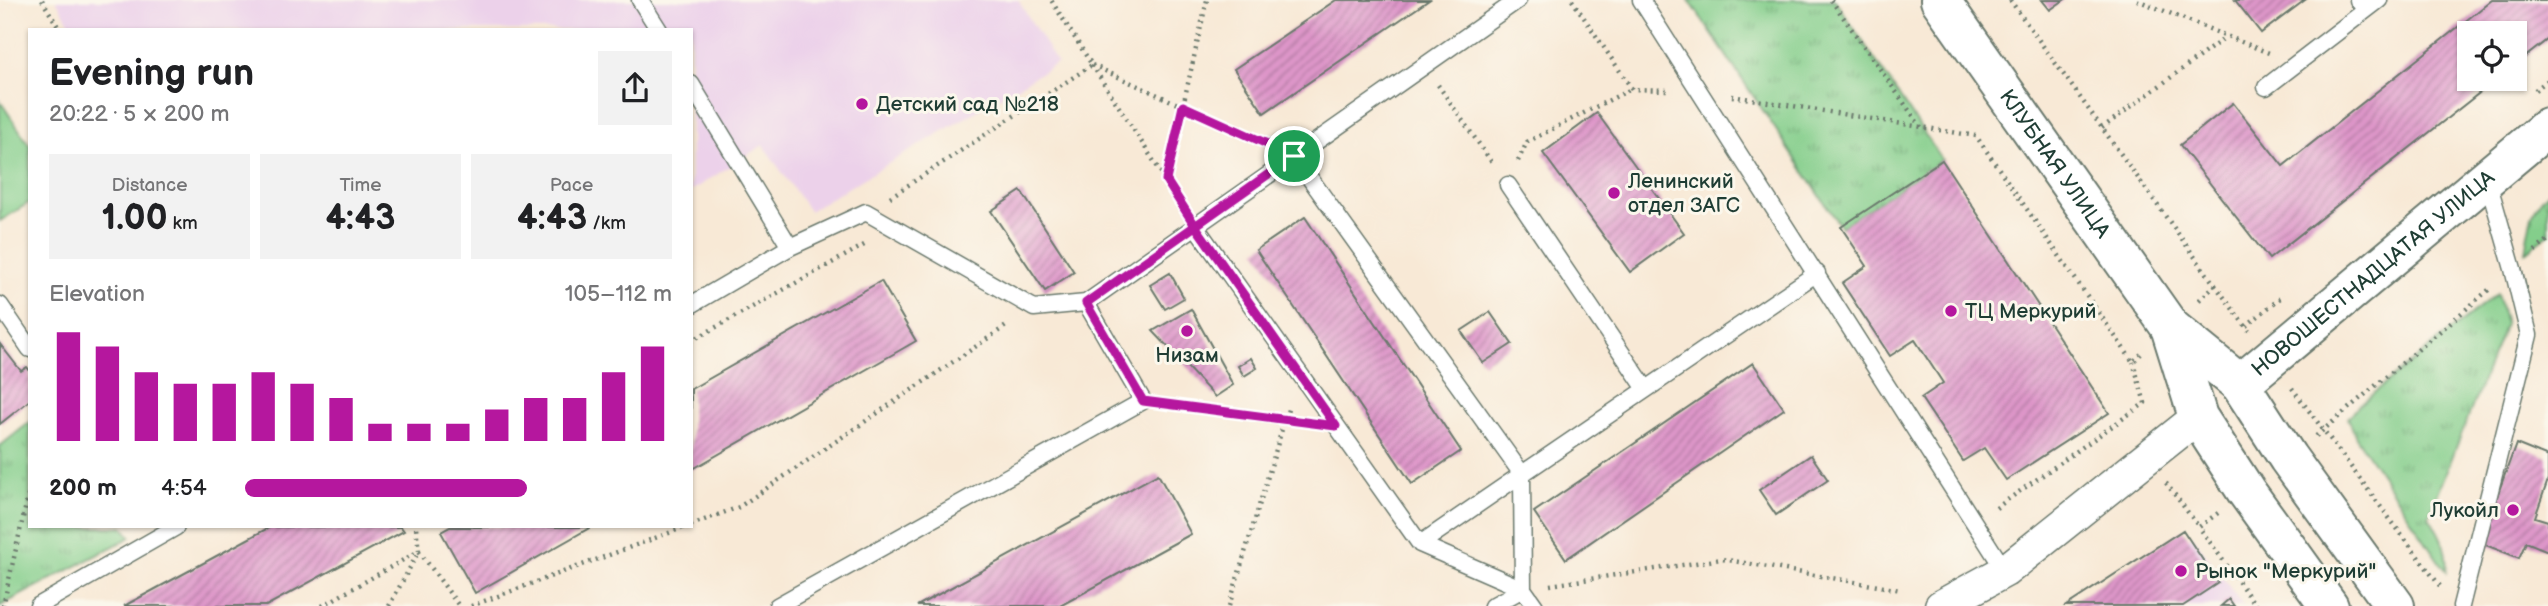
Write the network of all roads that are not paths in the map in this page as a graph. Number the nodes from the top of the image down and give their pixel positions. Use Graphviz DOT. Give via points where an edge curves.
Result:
graph roads {
  1 [pos="640,0"];
  2 [pos="1518,0"];
  3 [pos="1641,0"];
  4 [pos="1940,0"];
  5 [pos="2367,3"];
  6 [pos="658,28"];
  7 [pos="693,87"];
  8 [pos="2266,87"];
  9 [pos="2548,127"];
  10 [pos="1294,156"];
  11 [pos="2487,178"];
  12 [pos="1508,184"];
  13 [pos="1196,227"];
  14 [pos="790,247"];
  15 [pos="1816,273"];
  16 [pos="1086,303"];
  17 [pos="693,304"];
  18 [pos="0,305"];
  19 [pos="2170,327"];
  20 [pos="28,346"];
  21 [pos="2240,384"];
  22 [pos="1646,389"];
  23 [pos="2197,417"];
  24 [pos="1522,474"];
  25 [pos="171,528"];
  26 [pos="152,532"];
  27 [pos="1420,544"];
  28 [pos="2005,571"];
  29 [pos="1523,589"];
  30 [pos="38,606"];
  31 [pos="777,606"];
  32 [pos="1492,606"];
  33 [pos="1535,606"];
  34 [pos="1941,606"];
  35 [pos="2329,606"];
  36 [pos="2395,606"];
  37 [pos="2461,606"];
  1 -- 6 [label="lane"];
  2 -- 10 [label="lane"];
  3 -- 15 [label="lane"];
  4 -- 19 [label="main road, КЛУБНАЯ УЛИЦА"];
  5 -- 8 [label="lane"];
  7 -- 14 [label="lane"];
  9 -- 11 [label="main road, НОВОШЕСТНАДЦАТАЯ УЛИЦА"];
  10 -- 13 [label="lane"];
  10 -- 24 [label="lane"];
  11 -- 21 [label="main road, НОВОШЕСТНАДЦАТАЯ УЛИЦА"];
  11 -- 37 [label="lane" via="2529,335"];
  12 -- 22 [label="lane"];
  13 -- 16 [label="lane"];
  13 -- 27 [label="lane"];
  14 -- 16 [label="lane" via="866,212 1034,308"];
  14 -- 17 [label="lane"];
  15 -- 22 [label="lane"];
  15 -- 28 [label="lane"];
  16 -- 31 [label="lane" via="1143,401"];
  18 -- 20 [label="lane"];
  19 -- 21 [label="main road, КЛУБНАЯ УЛИЦА"];
  19 -- 23 [label="main road, КЛУБНАЯ УЛИЦА"];
  21 -- 23 [label="main road, НОВОШЕСТНАДЦАТАЯ УЛИЦА"];
  21 -- 36 [label="main road, КЛУБНАЯ УЛИЦА"];
  22 -- 24 [label="lane"];
  23 -- 28 [label="street"];
  23 -- 35 [label="main road, КЛУБНАЯ УЛИЦА"];
  24 -- 27 [label="lane"];
  24 -- 29 [label="lane"];
  25 -- 26 [label="lane"];
  26 -- 30 [label="lane"];
  27 -- 29 [label="lane"];
  28 -- 34 [label="street"];
  29 -- 32 [label="lane"];
  29 -- 33 [label="lane"];
}
